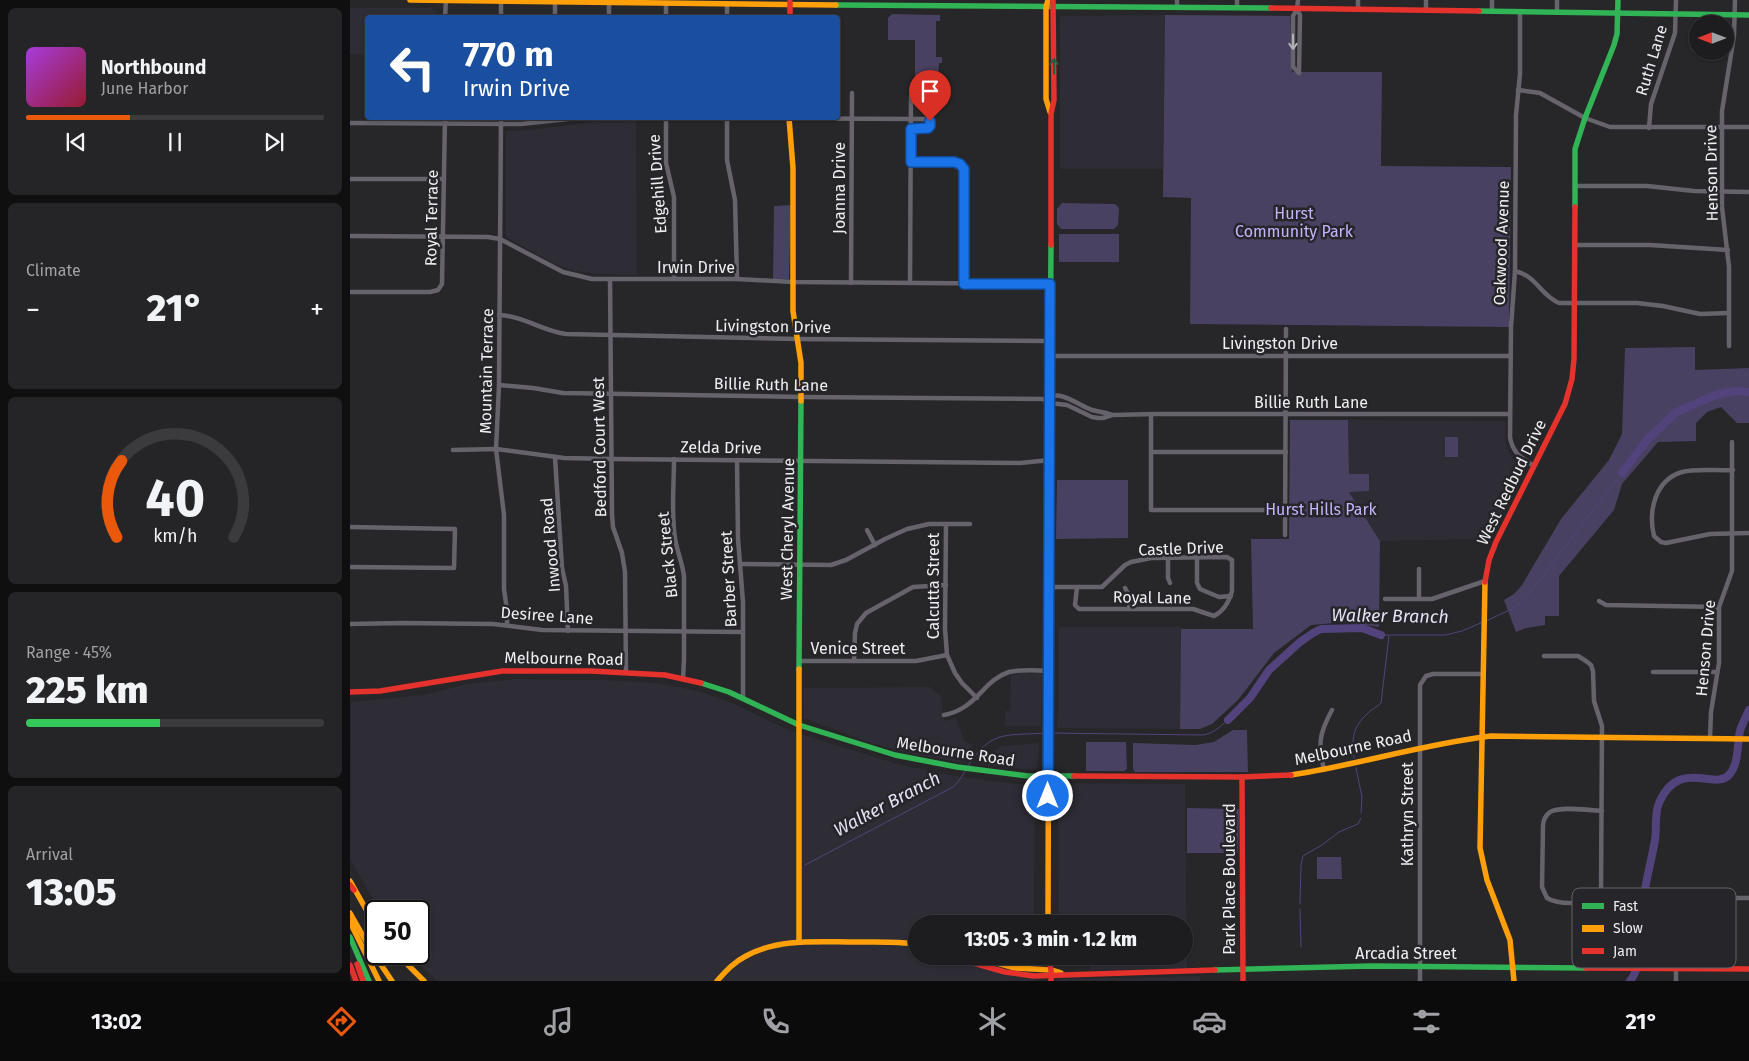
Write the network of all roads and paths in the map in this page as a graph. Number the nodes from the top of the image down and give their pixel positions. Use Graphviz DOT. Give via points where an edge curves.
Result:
graph roads {
  1 [pos="410,0"];
  2 [pos="446,0"];
  3 [pos="908,0"];
  4 [pos="1048,0"];
  5 [pos="1053,0"];
  6 [pos="1177,0"];
  7 [pos="1237,0"];
  8 [pos="1298,0"];
  9 [pos="1358,0"];
  10 [pos="1426,0"];
  11 [pos="1492,0"];
  12 [pos="1557,0"];
  13 [pos="1618,0"];
  14 [pos="1676,0"];
  15 [pos="1734,0"];
  16 [pos="501,1"];
  17 [pos="578,1"];
  18 [pos="555,2"];
  19 [pos="634,2"];
  20 [pos="691,2"];
  21 [pos="790,2"];
  22 [pos="610,3"];
  23 [pos="666,3"];
  24 [pos="850,3"];
  25 [pos="727,4"];
  26 [pos="1046,7"];
  27 [pos="1054,7"];
  28 [pos="908,8"];
  29 [pos="1176,8"];
  30 [pos="1237,8"];
  31 [pos="1297,9"];
  32 [pos="1358,9"];
  33 [pos="1426,10"];
  34 [pos="1492,10"];
  35 [pos="1520,10"];
  36 [pos="1557,12"];
  37 [pos="1618,13"];
  38 [pos="1676,14"];
  39 [pos="1734,14"];
  40 [pos="1749,14"];
  41 [pos="445,15"];
  42 [pos="501,15"];
  43 [pos="555,15"];
  44 [pos="610,15"];
  45 [pos="666,15"];
  46 [pos="727,15"];
  47 [pos="790,15"];
  48 [pos="1518,90"];
  49 [pos="852,93"];
  50 [pos="911,96"];
  51 [pos="1051,114"];
  52 [pos="840,118"];
  53 [pos="852,118"];
  54 [pos="1585,118"];
  55 [pos="911,119"];
  56 [pos="445,120"];
  57 [pos="501,120"];
  58 [pos="549,120"];
  59 [pos="666,120"];
  60 [pos="727,120"];
  61 [pos="788,120"];
  62 [pos="350,122"];
  63 [pos="445,124"];
  64 [pos="501,124"];
  65 [pos="1722,127"];
  66 [pos="1749,127"];
  67 [pos="1649,128"];
  68 [pos="911,129"];
  69 [pos="911,162"];
  70 [pos="350,179"];
  71 [pos="444,179"];
  72 [pos="1575,186"];
  73 [pos="1722,192"];
  74 [pos="1749,192"];
  75 [pos="350,236"];
  76 [pos="444,236"];
  77 [pos="500,240"];
  78 [pos="1574,245"];
  79 [pos="1728,250"];
  80 [pos="1514,271"];
  81 [pos="610,279"];
  82 [pos="674,279"];
  83 [pos="737,279"];
  84 [pos="793,282"];
  85 [pos="851,283"];
  86 [pos="910,284"];
  87 [pos="964,284"];
  88 [pos="1050,284"];
  89 [pos="350,292"];
  90 [pos="1574,304"];
  91 [pos="1729,313"];
  92 [pos="499,315"];
  93 [pos="1286,329"];
  94 [pos="610,336"];
  95 [pos="797,339"];
  96 [pos="1050,341"];
  97 [pos="1729,346"];
  98 [pos="1050,356"];
  99 [pos="1286,356"];
  100 [pos="1510,356"];
  101 [pos="499,385"];
  102 [pos="611,394"];
  103 [pos="802,397"];
  104 [pos="1050,399"];
  105 [pos="1080,404"];
  106 [pos="1077,410"];
  107 [pos="1098,411"];
  108 [pos="1151,414"];
  109 [pos="1510,414"];
  110 [pos="1112,415"];
  111 [pos="1286,415"];
  112 [pos="1098,418"];
  113 [pos="1732,442"];
  114 [pos="496,449"];
  115 [pos="453,450"];
  116 [pos="1152,452"];
  117 [pos="1286,452"];
  118 [pos="555,457"];
  119 [pos="612,459"];
  120 [pos="674,459"];
  121 [pos="737,460"];
  122 [pos="1050,460"];
  123 [pos="802,461"];
  124 [pos="1534,466"];
  125 [pos="1732,470"];
  126 [pos="1286,510"];
  127 [pos="946,524"];
  128 [pos="970,524"];
  129 [pos="350,527"];
  130 [pos="867,530"];
  131 [pos="1732,533"];
  132 [pos="1749,533"];
  133 [pos="1285,535"];
  134 [pos="875,544"];
  135 [pos="1168,558"];
  136 [pos="1197,558"];
  137 [pos="740,564"];
  138 [pos="800,565"];
  139 [pos="350,567"];
  140 [pos="1419,569"];
  141 [pos="1485,581"];
  142 [pos="1170,583"];
  143 [pos="946,585"];
  144 [pos="1049,587"];
  145 [pos="1077,587"];
  146 [pos="1125,588"];
  147 [pos="1231,596"];
  148 [pos="1385,599"];
  149 [pos="1420,599"];
  150 [pos="1599,601"];
  151 [pos="1719,607"];
  152 [pos="1129,608"];
  153 [pos="350,624"];
  154 [pos="508,625"];
  155 [pos="568,631"];
  156 [pos="625,631"];
  157 [pos="684,632"];
  158 [pos="743,632"];
  159 [pos="947,655"];
  160 [pos="1544,656"];
  161 [pos="799,661"];
  162 [pos="854,661"];
  163 [pos="1049,671"];
  164 [pos="626,672"];
  165 [pos="1653,672"];
  166 [pos="1717,672"];
  167 [pos="1484,674"];
  168 [pos="683,679"];
  169 [pos="350,692"];
  170 [pos="743,698"];
  171 [pos="976,698"];
  172 [pos="1332,710"];
  173 [pos="944,715"];
  174 [pos="799,725"];
  175 [pos="1483,737"];
  176 [pos="1602,737"];
  177 [pos="1710,738"];
  178 [pos="1749,738"];
  179 [pos="1419,747"];
  180 [pos="1324,770"];
  181 [pos="1049,776"];
  182 [pos="1242,777"];
  183 [pos="1602,811"];
  184 [pos="350,881"];
  185 [pos="352,887"];
  186 [pos="1600,888"];
  187 [pos="1736,898"];
  188 [pos="1749,898"];
  189 [pos="1572,902"];
  190 [pos="365,909"];
  191 [pos="350,913"];
  192 [pos="1048,915"];
  193 [pos="350,922"];
  194 [pos="350,937"];
  195 [pos="799,942"];
  196 [pos="908,944"];
  197 [pos="350,945"];
  198 [pos="350,965"];
  199 [pos="408,965"];
  200 [pos="979,965"];
  201 [pos="1004,965"];
  202 [pos="1420,966"];
  203 [pos="1514,967"];
  204 [pos="1572,968"];
  205 [pos="1622,968"];
  206 [pos="1650,968"];
  207 [pos="1650,968"];
  208 [pos="1676,968"];
  209 [pos="1242,969"];
  210 [pos="1749,969"];
  211 [pos="1043,976"];
  212 [pos="1051,976"];
  213 [pos="356,981"];
  214 [pos="363,981"];
  215 [pos="369,981"];
  216 [pos="380,981"];
  217 [pos="392,981"];
  218 [pos="424,981"];
  219 [pos="717,981"];
  220 [pos="1242,981"];
  221 [pos="1420,981"];
  222 [pos="1514,981"];
  223 [pos="1676,981"];
  1 -- 2 [label="main road"];
  2 -- 16 [label="main road"];
  2 -- 41 [label="street"];
  3 -- 28 [label="street"];
  4 -- 26 [label="main road"];
  5 -- 27 [label="main road"];
  6 -- 29 [label="street"];
  7 -- 30 [label="street"];
  8 -- 31 [label="street"];
  9 -- 32 [label="street"];
  10 -- 33 [label="street"];
  11 -- 34 [label="street"];
  12 -- 36 [label="street"];
  13 -- 37 [label="main road, West Redbud Drive"];
  14 -- 38 [label="street, Ruth Lane"];
  15 -- 39 [label="street, Henson Drive"];
  16 -- 18 [label="main road"];
  16 -- 42 [label="street"];
  17 -- 18 [label="main road"];
  17 -- 22 [label="main road"];
  18 -- 43 [label="street"];
  19 -- 22 [label="main road"];
  19 -- 23 [label="main road"];
  20 -- 23 [label="main road"];
  20 -- 25 [label="main road"];
  21 -- 24 [label="main road"];
  21 -- 25 [label="main road"];
  21 -- 47 [label="main road"];
  22 -- 44 [label="street"];
  23 -- 45 [label="street"];
  24 -- 28 [label="main road"];
  25 -- 46 [label="street"];
  26 -- 27 [label="main road"];
  26 -- 28 [label="main road"];
  26 -- 51 [label="main road" via="1046,99"];
  27 -- 29 [label="main road"];
  51 -- 27 [label="main road, one-way" via="1054,100"];
  29 -- 30 [label="main road"];
  30 -- 31 [label="main road"];
  31 -- 31 [label="street, one-way" via="1293,16 1293,67 1299,73 1300,16"];
  31 -- 32 [label="main road"];
  32 -- 33 [label="main road"];
  33 -- 34 [label="main road"];
  34 -- 35 [label="main road"];
  35 -- 36 [label="main road"];
  35 -- 48 [label="street, Oakwood Avenue"];
  36 -- 37 [label="main road"];
  37 -- 38 [label="main road"];
  37 -- 54 [label="main road, West Redbud Drive" via="1614,45"];
  38 -- 39 [label="main road"];
  38 -- 67 [label="street, Ruth Lane" via="1673,41 1651,104"];
  39 -- 40 [label="main road"];
  39 -- 65 [label="street, Henson Drive"];
  48 -- 54 [label="street" via="1540,93"];
  48 -- 80 [label="street, Oakwood Avenue"];
  49 -- 53 [label="street, Joanna Drive"];
  50 -- 55 [label="street"];
  51 -- 88 [label="main road"];
  52 -- 53 [label="street"];
  53 -- 55 [label="street"];
  53 -- 85 [label="street, Joanna Drive"];
  54 -- 67 [label="street" via="1610,128"];
  54 -- 72 [label="main road, West Redbud Drive" via="1575,149"];
  55 -- 68 [label="street"];
  55 -- 68 [label="street" via="928,119 931,123 928,128"];
  56 -- 63 [label="street, Royal Terrace"];
  57 -- 64 [label="street, Mountain Terrace"];
  58 -- 64 [label="street"];
  59 -- 82 [label="street, Edgehill Drive" via="666,163 674,197"];
  60 -- 83 [label="street" via="727,160 735,200"];
  61 -- 84 [label="main road, West Cheryl Avenue" via="793,168"];
  62 -- 63 [label="street"];
  63 -- 64 [label="street"];
  63 -- 71 [label="street, Royal Terrace"];
  64 -- 77 [label="street, Mountain Terrace"];
  65 -- 66 [label="street"];
  65 -- 67 [label="street"];
  65 -- 73 [label="street, Henson Drive"];
  68 -- 69 [label="street"];
  69 -- 86 [label="street"];
  69 -- 87 [label="street" via="954,162 964,169"];
  70 -- 71 [label="street"];
  71 -- 76 [label="street, Royal Terrace"];
  72 -- 73 [label="street" via="1647,186"];
  72 -- 78 [label="main road, West Redbud Drive"];
  73 -- 74 [label="street"];
  73 -- 79 [label="street, Henson Drive"];
  75 -- 76 [label="street, Irwin Drive"];
  76 -- 77 [label="street, Irwin Drive"];
  76 -- 89 [label="street, Royal Terrace" via="443,279 438,290"];
  77 -- 81 [label="street, Irwin Drive" via="568,274"];
  77 -- 92 [label="street, Mountain Terrace"];
  78 -- 79 [label="street"];
  78 -- 90 [label="main road, West Redbud Drive"];
  79 -- 91 [label="street, Henson Drive"];
  80 -- 90 [label="street" via="1530,277 1553,300"];
  80 -- 100 [label="street, Oakwood Avenue"];
  81 -- 82 [label="street, Irwin Drive"];
  81 -- 94 [label="street, Bedford Court West"];
  82 -- 83 [label="street, Irwin Drive"];
  83 -- 84 [label="street, Irwin Drive"];
  84 -- 85 [label="street, Irwin Drive"];
  84 -- 95 [label="main road, West Cheryl Avenue" via="792,311"];
  85 -- 86 [label="street, Irwin Drive"];
  86 -- 87 [label="street, Irwin Drive"];
  87 -- 88 [label="street, Irwin Drive"];
  88 -- 96 [label="main road"];
  90 -- 91 [label="street" via="1637,303 1700,314"];
  90 -- 124 [label="main road, West Redbud Drive" via="1574,359 1569,392"];
  91 -- 97 [label="street, Henson Drive"];
  92 -- 94 [label="street, Livingston Drive" via="521,318 558,333"];
  92 -- 101 [label="street, Mountain Terrace"];
  93 -- 99 [label="street"];
  94 -- 95 [label="street, Livingston Drive"];
  94 -- 102 [label="street, Bedford Court West"];
  95 -- 96 [label="street, Livingston Drive"];
  95 -- 103 [label="main road, West Cheryl Avenue"];
  96 -- 98 [label="main road"];
  98 -- 99 [label="street, Livingston Drive"];
  98 -- 104 [label="main road"];
  99 -- 100 [label="street, Livingston Drive"];
  99 -- 111 [label="street"];
  100 -- 109 [label="street, Oakwood Avenue"];
  101 -- 102 [label="street, Billie Ruth Lane" via="563,393"];
  101 -- 114 [label="street, Mountain Terrace"];
  102 -- 103 [label="street, Billie Ruth Lane"];
  102 -- 119 [label="street, Bedford Court West"];
  103 -- 104 [label="street, Billie Ruth Lane"];
  103 -- 123 [label="main road, West Cheryl Avenue"];
  104 -- 105 [label="street, Billie Ruth Lane" via="1066,398"];
  104 -- 106 [label="street, Billie Ruth Lane"];
  104 -- 122 [label="main road"];
  105 -- 106 [label="street"];
  105 -- 107 [label="street, Billie Ruth Lane"];
  106 -- 112 [label="street, Billie Ruth Lane"];
  107 -- 110 [label="street, Billie Ruth Lane"];
  107 -- 112 [label="street"];
  108 -- 110 [label="street, Billie Ruth Lane"];
  108 -- 111 [label="street, Billie Ruth Lane"];
  108 -- 116 [label="street"];
  109 -- 111 [label="street, Billie Ruth Lane"];
  109 -- 124 [label="street, Oakwood Avenue" via="1510,437 1514,449"];
  110 -- 112 [label="street, Billie Ruth Lane"];
  111 -- 117 [label="street"];
  113 -- 125 [label="street, Henson Drive"];
  114 -- 115 [label="street, Zelda Drive"];
  114 -- 118 [label="street, Zelda Drive"];
  114 -- 154 [label="street, Mountain Terrace" via="504,515 504,589"];
  116 -- 117 [label="street"];
  116 -- 126 [label="street" via="1151,510"];
  117 -- 126 [label="street"];
  118 -- 119 [label="street, Zelda Drive"];
  118 -- 155 [label="street, Inwood Road"];
  119 -- 120 [label="street, Zelda Drive"];
  119 -- 156 [label="street, Bedford Court West" via="613,527 625,572"];
  120 -- 121 [label="street, Zelda Drive"];
  120 -- 157 [label="street, Black Street" via="673,525 683,568"];
  121 -- 123 [label="street, Zelda Drive"];
  121 -- 137 [label="street, Barber Street"];
  122 -- 123 [label="street, Zelda Drive" via="1020,463"];
  122 -- 144 [label="main road"];
  123 -- 138 [label="main road, West Cheryl Avenue"];
  124 -- 141 [label="main road, West Redbud Drive" via="1488,560"];
  125 -- 131 [label="street, Henson Drive"];
  125 -- 131 [label="street" via="1685,471 1675,475 1658,491 1652,514 1654,536 1661,542"];
  126 -- 133 [label="street"];
  127 -- 128 [label="street"];
  127 -- 134 [label="street" via="907,529"];
  127 -- 143 [label="street, Calcutta Street"];
  129 -- 139 [label="street" via="455,529 454,568"];
  130 -- 134 [label="street"];
  131 -- 132 [label="street"];
  131 -- 151 [label="street, Henson Drive" via="1732,571"];
  134 -- 138 [label="street" via="839,563"];
  135 -- 136 [label="street, Castle Drive"];
  135 -- 142 [label="street"];
  135 -- 145 [label="street, Castle Drive" via="1125,564 1102,587"];
  136 -- 147 [label="street" via="1200,589 1219,596"];
  136 -- 147 [label="street, Castle Drive" via="1228,557 1232,560"];
  137 -- 138 [label="street"];
  137 -- 158 [label="street, Barber Street"];
  138 -- 161 [label="main road, West Cheryl Avenue"];
  140 -- 149 [label="street"];
  141 -- 149 [label="street" via="1439,598"];
  141 -- 167 [label="main road, West Redbud Drive"];
  143 -- 159 [label="street, Calcutta Street"];
  143 -- 162 [label="street" via="913,587 866,612 857,624"];
  144 -- 145 [label="street, Castle Drive"];
  144 -- 163 [label="main road"];
  145 -- 152 [label="street, Royal Lane" via="1075,605 1079,609"];
  146 -- 152 [label="street" via="1130,597"];
  147 -- 152 [label="street, Royal Lane" via="1226,607 1214,616 1193,609"];
  148 -- 149 [label="street"];
  150 -- 151 [label="street" via="1606,605"];
  151 -- 166 [label="street, Henson Drive"];
  153 -- 154 [label="street, Desiree Lane"];
  154 -- 155 [label="street, Desiree Lane"];
  155 -- 156 [label="street, Desiree Lane"];
  156 -- 157 [label="street, Desiree Lane"];
  156 -- 164 [label="street, Bedford Court West"];
  157 -- 158 [label="street, Desiree Lane"];
  157 -- 168 [label="street, Black Street"];
  158 -- 170 [label="street, Barber Street"];
  159 -- 162 [label="street, Venice Street" via="916,661"];
  159 -- 171 [label="street, Calcutta Street" via="955,674"];
  160 -- 176 [label="street" via="1578,656 1591,665"];
  161 -- 162 [label="street, Venice Street"];
  161 -- 174 [label="main road, West Cheryl Avenue"];
  163 -- 171 [label="street" via="1010,672 994,680"];
  163 -- 181 [label="main road"];
  164 -- 168 [label="main road, Melbourne Road"];
  164 -- 169 [label="main road, Melbourne Road" via="502,670 380,691"];
  165 -- 166 [label="street"];
  166 -- 177 [label="street, Henson Drive"];
  167 -- 175 [label="main road, West Redbud Drive"];
  167 -- 179 [label="street, Kathryn Street" via="1426,676 1419,692"];
  168 -- 170 [label="main road, Melbourne Road"];
  170 -- 174 [label="main road, Melbourne Road"];
  171 -- 173 [label="street" via="962,710"];
  172 -- 180 [label="street" via="1320,738"];
  174 -- 181 [label="main road, Melbourne Road" via="895,756 958,768"];
  174 -- 195 [label="main road, West Cheryl Avenue"];
  175 -- 176 [label="main road, Melbourne Road"];
  175 -- 179 [label="main road, Melbourne Road"];
  175 -- 203 [label="main road, West Redbud Drive" via="1480,848 1487,880 1510,940"];
  176 -- 177 [label="main road, Melbourne Road"];
  176 -- 183 [label="street"];
  177 -- 178 [label="main road, Melbourne Road"];
  179 -- 180 [label="main road, Melbourne Road"];
  179 -- 202 [label="street, Kathryn Street"];
  180 -- 182 [label="main road, Melbourne Road"];
  181 -- 182 [label="main road, Melbourne Road"];
  181 -- 192 [label="main road"];
  182 -- 209 [label="main road, Park Place Boulevard"];
  183 -- 186 [label="street"];
  183 -- 189 [label="street" via="1555,810 1546,816 1542,887 1547,898"];
  184 -- 185 [label="main road"];
  185 -- 190 [label="main road"];
  187 -- 188 [label="street"];
  191 -- 217 [label="main road"];
  193 -- 216 [label="main road"];
  194 -- 215 [label="main road"];
  195 -- 196 [label="main road"];
  195 -- 219 [label="main road" via="750,953"];
  197 -- 214 [label="main road"];
  198 -- 213 [label="main road"];
  199 -- 218 [label="main road"];
  200 -- 211 [label="main road" via="1005,973"];
  201 -- 211 [label="main road"];
  202 -- 203 [label="main road, Arcadia Street"];
  202 -- 209 [label="main road, Arcadia Street"];
  202 -- 221 [label="street, Kathryn Street"];
  203 -- 204 [label="main road, Arcadia Street"];
  203 -- 222 [label="main road, West Redbud Drive"];
  205 -- 206 [label="main road, Arcadia Street"];
  207 -- 208 [label="main road, Arcadia Street"];
  208 -- 210 [label="main road, Arcadia Street"];
  208 -- 223 [label="street"];
  209 -- 212 [label="main road, Arcadia Street"];
  209 -- 220 [label="main road, Park Place Boulevard"];
  211 -- 212 [label="main road, Arcadia Street"];
}
